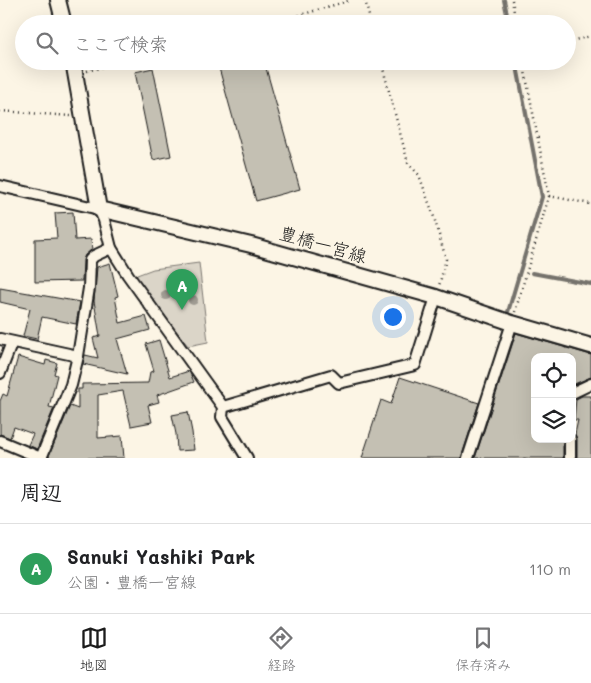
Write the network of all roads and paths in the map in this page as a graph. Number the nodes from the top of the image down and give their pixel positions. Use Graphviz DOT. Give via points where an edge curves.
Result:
graph roads {
  1 [pos="58,0"];
  2 [pos="351,0"];
  3 [pos="365,0"];
  4 [pos="512,0"];
  5 [pos="62,15"];
  6 [pos="300,15"];
  7 [pos="369,15"];
  8 [pos="514,15"];
  9 [pos="591,36"];
  10 [pos="576,40"];
  11 [pos="74,70"];
  12 [pos="383,70"];
  13 [pos="524,70"];
  14 [pos="0,111"];
  15 [pos="82,117"];
  16 [pos="0,186"];
  17 [pos="548,196"];
  18 [pos="591,204"];
  19 [pos="99,209"];
  20 [pos="111,248"];
  21 [pos="436,297"];
  22 [pos="512,323"];
  23 [pos="0,339"];
  24 [pos="12,342"];
  25 [pos="591,346"];
  26 [pos="78,356"];
  27 [pos="0,373"];
  28 [pos="591,384"];
  29 [pos="576,391"];
  30 [pos="224,407"];
  31 [pos="0,441"];
  32 [pos="570,443"];
  33 [pos="41,458"];
  34 [pos="247,458"];
  35 [pos="468,458"];
  36 [pos="570,458"];
  1 -- 5 [label="main road"];
  2 -- 6 [label="path"];
  3 -- 7 [label="path"];
  4 -- 8 [label="path"];
  9 -- 10 [label="path"];
  11 -- 15 [label="main road"];
  12 -- 21 [label="path" via="408,163 419,175 446,259"];
  13 -- 17 [label="path"];
  14 -- 15 [label="path"];
  15 -- 19 [label="main road"];
  16 -- 19 [label="street"];
  17 -- 18 [label="path"];
  17 -- 22 [label="path"];
  19 -- 20 [label="street"];
  19 -- 21 [label="main road, 豊橋一宮線" via="251,245"];
  20 -- 26 [label="street" via="90,260"];
  20 -- 30 [label="street"];
  21 -- 22 [label="main road, 豊橋一宮線"];
  21 -- 30 [label="street" via="415,365 339,383 331,375"];
  22 -- 25 [label="main road, 豊橋一宮線"];
  22 -- 35 [label="street"];
  23 -- 24 [label="street"];
  24 -- 26 [label="street"];
  24 -- 27 [label="street"];
  26 -- 33 [label="street" via="71,385"];
  28 -- 29 [label="street"];
  30 -- 34 [label="street" via="222,418"];
  31 -- 33 [label="street"];
  32 -- 36 [label="street"];
}
